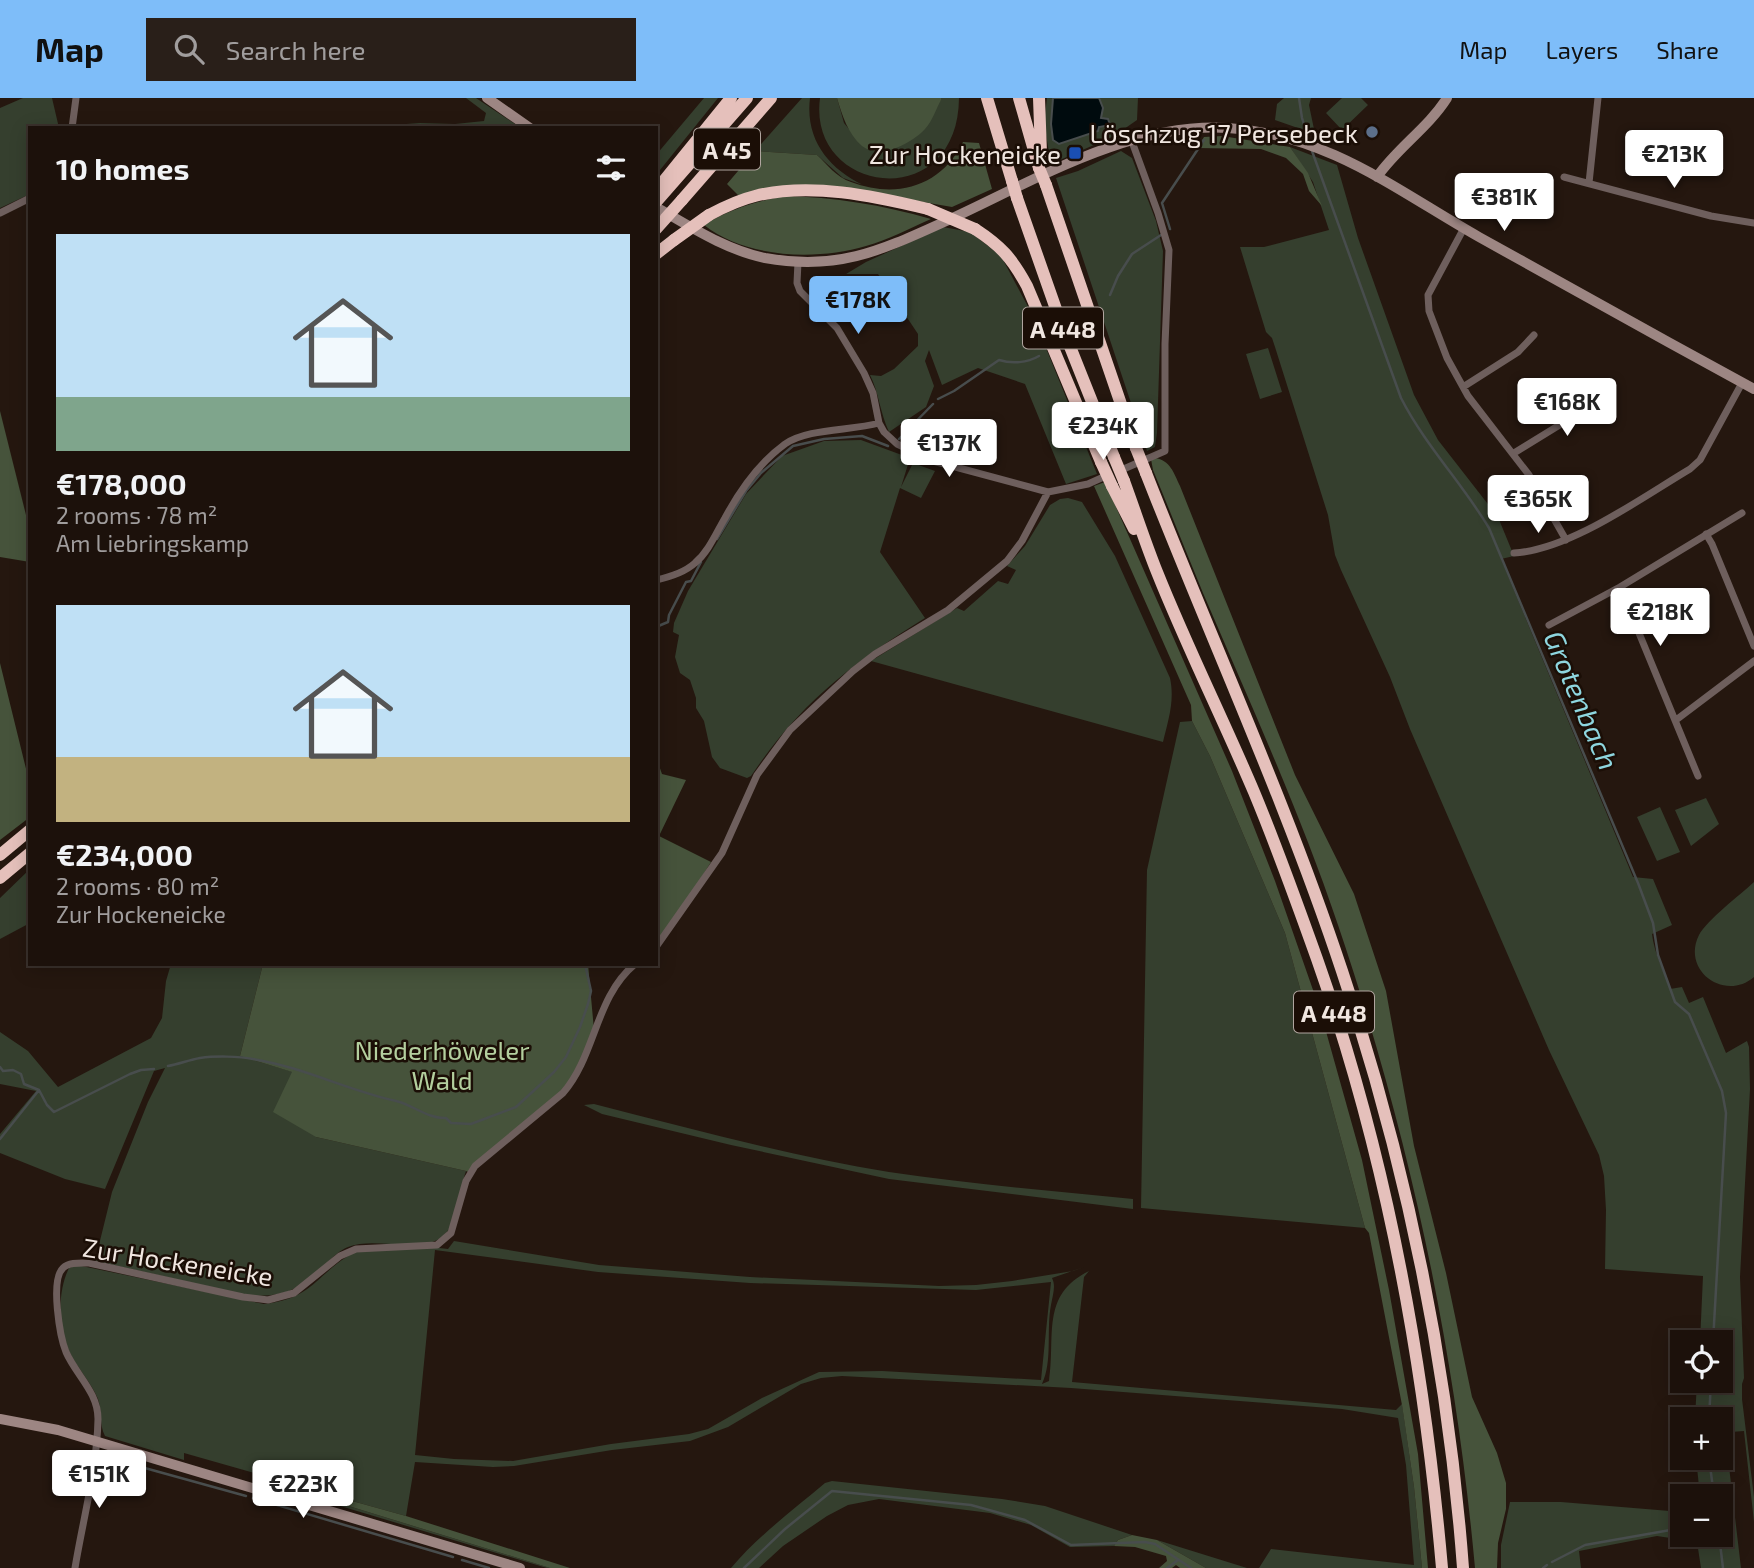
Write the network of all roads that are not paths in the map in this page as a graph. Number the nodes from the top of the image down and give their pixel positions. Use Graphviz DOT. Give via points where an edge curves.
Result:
graph roads {
  1 [pos="76,98"];
  2 [pos="487,98"];
  3 [pos="731,98"];
  4 [pos="747,98"];
  5 [pos="771,98"];
  6 [pos="987,98"];
  7 [pos="1018,98"];
  8 [pos="1039,98"];
  9 [pos="1447,98"];
  10 [pos="1598,98"];
  11 [pos="72,126"];
  12 [pos="527,126"];
  13 [pos="1131,139"];
  14 [pos="1042,167"];
  15 [pos="1377,177"];
  16 [pos="1564,177"];
  17 [pos="1589,183"];
  18 [pos="660,190"];
  19 [pos="28,199"];
  20 [pos="658,205"];
  21 [pos="0,213"];
  22 [pos="1754,223"];
  23 [pos="658,227"];
  24 [pos="1464,228"];
  25 [pos="658,252"];
  26 [pos="798,262"];
  27 [pos="1534,335"];
  28 [pos="1612,383"];
  29 [pos="1742,383"];
  30 [pos="1463,387"];
  31 [pos="1754,389"];
  32 [pos="879,424"];
  33 [pos="1514,453"];
  34 [pos="1118,483"];
  35 [pos="1048,492"];
  36 [pos="1742,513"];
  37 [pos="1706,534"];
  38 [pos="1566,540"];
  39 [pos="1514,553"];
  40 [pos="658,579"];
  41 [pos="1619,587"];
  42 [pos="1549,625"];
  43 [pos="1754,646"];
  44 [pos="1754,662"];
  45 [pos="1676,720"];
  46 [pos="1698,776"];
  47 [pos="28,832"];
  48 [pos="0,855"];
  49 [pos="28,855"];
  50 [pos="0,878"];
  51 [pos="658,944"];
  52 [pos="633,966"];
  53 [pos="0,1419"];
  54 [pos="96,1441"];
  55 [pos="75,1568"];
  56 [pos="520,1568"];
  57 [pos="1442,1568"];
  58 [pos="1464,1568"];
  1 -- 11 [label="street"];
  2 -- 12 [label="street"];
  3 -- 18 [label="highway"];
  4 -- 18 [label="highway, A 45"];
  5 -- 23 [label="highway, A 45, bridge"];
  6 -- 34 [label="highway, A 448, bridge" via="1063,329 1114,457"];
  7 -- 14 [label="highway, A 448"];
  8 -- 14 [label="highway"];
  9 -- 15 [label="street"];
  10 -- 17 [label="street"];
  13 -- 15 [label="street" via="1211,128 1254,131 1317,146"];
  13 -- 26 [label="street" via="891,246 854,258"];
  13 -- 35 [label="street" via="1169,250 1165,451 1088,484"];
  14 -- 58 [label="highway, A 448, bridge" via="1136,448 1298,848 1371,1064 1424,1284 1451,1450"];
  15 -- 24 [label="street"];
  16 -- 17 [label="street"];
  17 -- 22 [label="street"];
  19 -- 21 [label="street"];
  20 -- 26 [label="street" via="731,247"];
  24 -- 29 [label="street"];
  24 -- 30 [label="street" via="1427,299 1443,349"];
  25 -- 34 [label="highway, A 448, bridge" via="736,201 793,191 898,202 975,229 1006,251 1016,266 1101,462"];
  26 -- 32 [label="street" via="798,287 837,328 859,365 873,394"];
  27 -- 30 [label="street" via="1518,352"];
  28 -- 33 [label="street" via="1592,405"];
  29 -- 31 [label="street"];
  29 -- 38 [label="street" via="1697,463"];
  30 -- 33 [label="street"];
  32 -- 35 [label="street" via="892,440 918,455"];
  32 -- 40 [label="street" via="788,442 747,482 695,563"];
  33 -- 38 [label="street"];
  34 -- 57 [label="highway, A 448" via="1260,807 1317,960 1352,1074 1406,1298 1430,1444"];
  35 -- 51 [label="street" via="1007,561 947,610 853,671 790,730 757,775 722,853"];
  36 -- 37 [label="street"];
  37 -- 41 [label="street"];
  37 -- 43 [label="street"];
  38 -- 39 [label="street"];
  41 -- 42 [label="street"];
  41 -- 45 [label="street"];
  44 -- 45 [label="street"];
  45 -- 46 [label="street"];
  47 -- 48 [label="highway"];
  49 -- 50 [label="highway"];
  52 -- 54 [label="street, Zur Hockeneicke" via="613,989 574,1080 475,1166 451,1233 437,1245 354,1250 294,1293 268,1300 89,1264 63,1267 57,1296 64,1345 95,1402"];
  53 -- 54 [label="street"];
  54 -- 55 [label="street"];
  54 -- 56 [label="street"];
}
